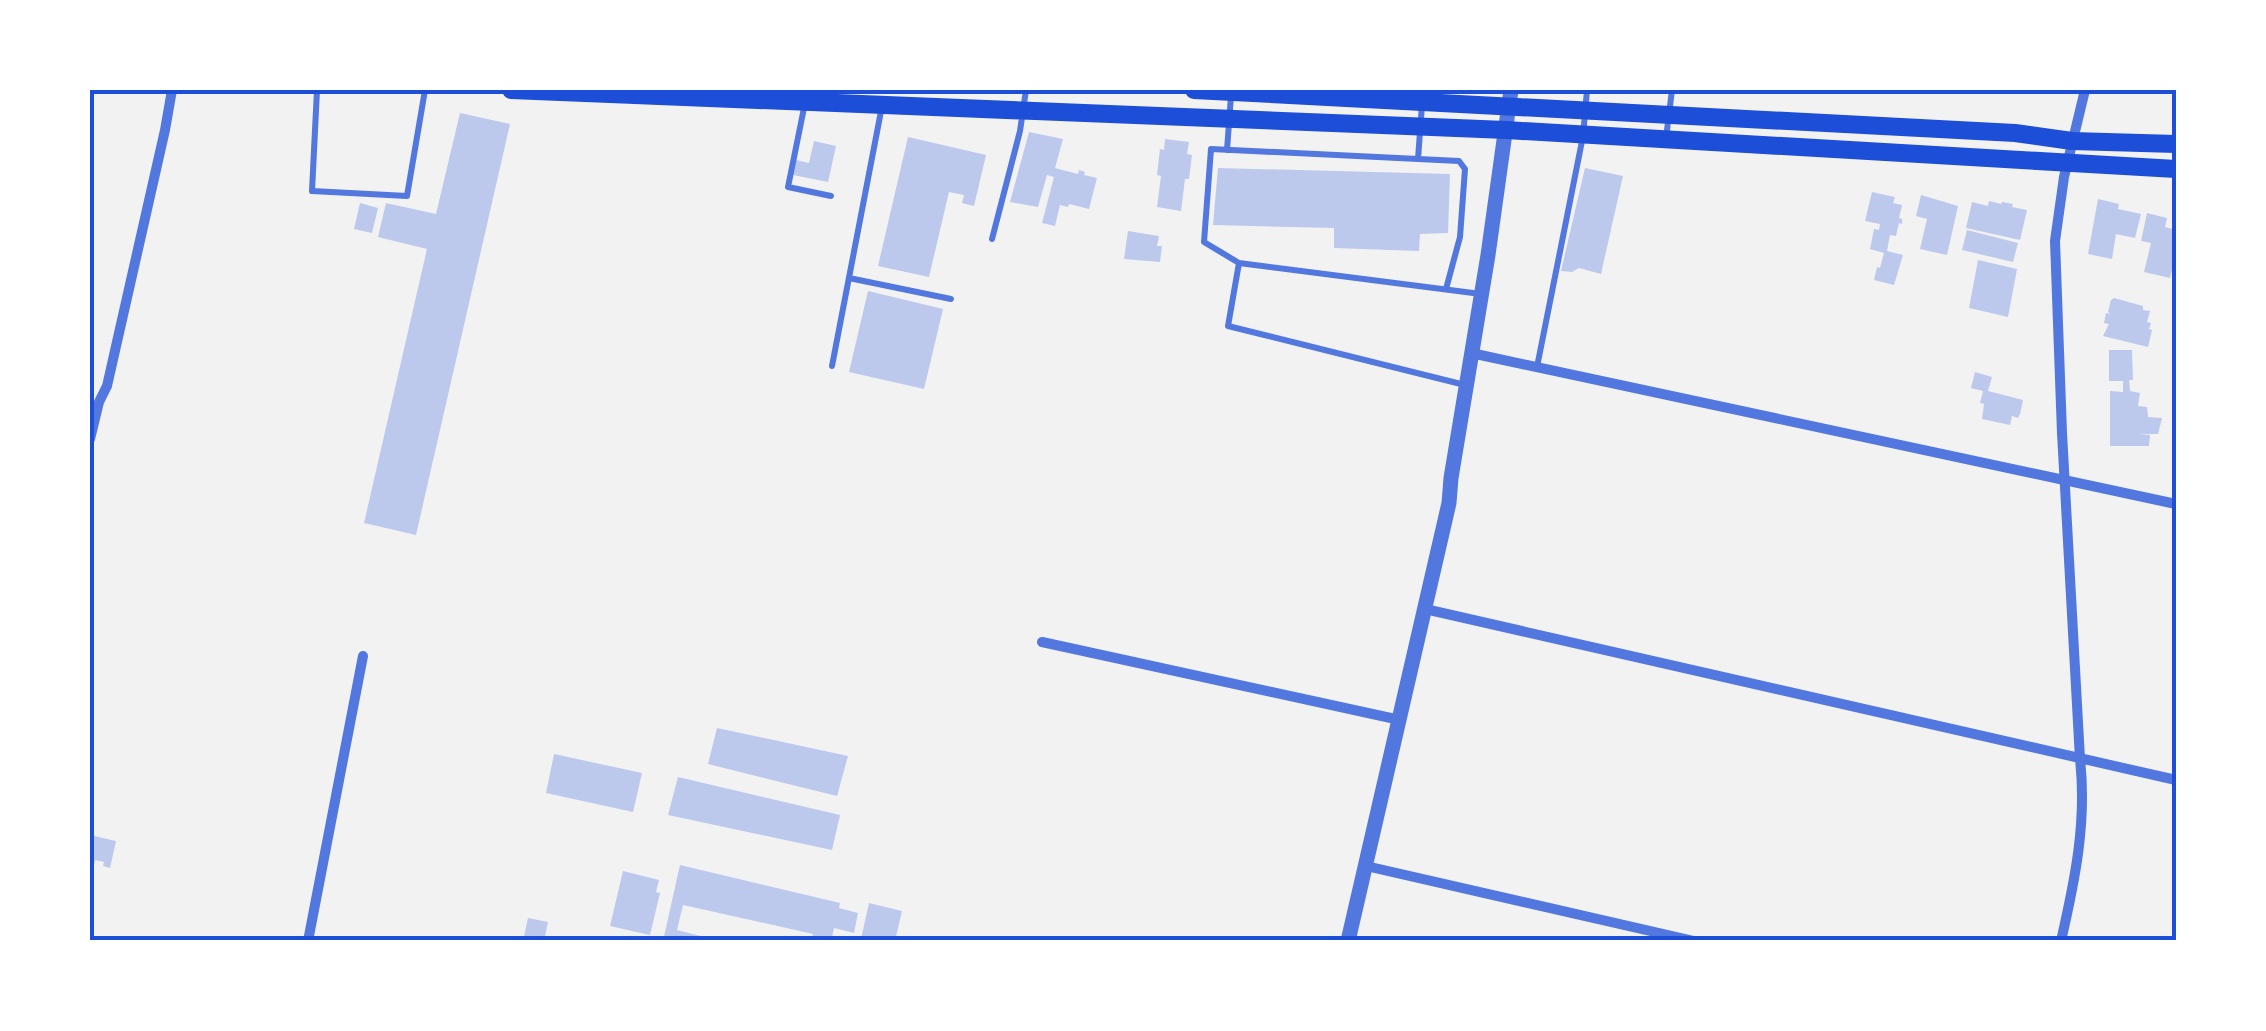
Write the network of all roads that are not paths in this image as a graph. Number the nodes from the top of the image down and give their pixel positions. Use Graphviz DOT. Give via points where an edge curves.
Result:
graph roads {
  1 [pos="172,90"];
  2 [pos="317,90"];
  3 [pos="426,90"];
  4 [pos="511,90"];
  5 [pos="1026,90"];
  6 [pos="1197,90"];
  7 [pos="1587,90"];
  8 [pos="1672,90"];
  9 [pos="2085,90"];
  10 [pos="554,91"];
  11 [pos="1232,92"];
  12 [pos="1339,94"];
  13 [pos="1510,98"];
  14 [pos="805,102"];
  15 [pos="1422,102"];
  16 [pos="882,105"];
  17 [pos="1586,110"];
  18 [pos="1024,111"];
  19 [pos="1668,115"];
  20 [pos="1230,119"];
  21 [pos="1420,127"];
  22 [pos="1506,130"];
  23 [pos="1582,136"];
  24 [pos="1666,140"];
  25 [pos="2072,141"];
  26 [pos="2176,144"];
  27 [pos="1227,150"];
  28 [pos="1418,159"];
  29 [pos="2067,164"];
  30 [pos="2176,169"];
  31 [pos="832,196"];
  32 [pos="992,239"];
  33 [pos="1239,263"];
  34 [pos="849,278"];
  35 [pos="1446,290"];
  36 [pos="1481,294"];
  37 [pos="952,299"];
  38 [pos="1471,353"];
  39 [pos="832,366"];
  40 [pos="1537,367"];
  41 [pos="1466,385"];
  42 [pos="90,439"];
  43 [pos="2065,479"];
  44 [pos="2176,504"];
  45 [pos="1426,608"];
  46 [pos="1042,642"];
  47 [pos="363,656"];
  48 [pos="1400,720"];
  49 [pos="2080,758"];
  50 [pos="2176,780"];
  51 [pos="1366,866"];
  52 [pos="308,941"];
  53 [pos="1348,941"];
  54 [pos="1694,941"];
  55 [pos="2061,941"];
  1 -- 42 [label="street"];
  2 -- 3 [label="lane" via="312,191 407,196"];
  4 -- 10 [label="main road"];
  5 -- 18 [label="lane"];
  6 -- 11 [label="main road"];
  7 -- 17 [label="lane"];
  8 -- 19 [label="lane"];
  9 -- 25 [label="street"];
  10 -- 14 [label="main road"];
  11 -- 12 [label="main road"];
  11 -- 20 [label="lane"];
  12 -- 15 [label="main road"];
  13 -- 15 [label="main road"];
  13 -- 17 [label="main road"];
  13 -- 22 [label="street"];
  14 -- 16 [label="main road"];
  14 -- 31 [label="lane" via="788,187"];
  15 -- 21 [label="lane"];
  16 -- 18 [label="main road"];
  16 -- 34 [label="lane"];
  17 -- 19 [label="main road"];
  17 -- 23 [label="lane"];
  18 -- 20 [label="main road"];
  18 -- 32 [label="lane"];
  19 -- 24 [label="lane"];
  19 -- 25 [label="main road"];
  20 -- 21 [label="main road"];
  20 -- 27 [label="lane"];
  21 -- 22 [label="main road"];
  21 -- 28 [label="lane"];
  22 -- 23 [label="main road"];
  22 -- 36 [label="street"];
  23 -- 24 [label="main road"];
  23 -- 40 [label="lane"];
  24 -- 29 [label="main road"];
  25 -- 26 [label="main road"];
  25 -- 29 [label="street"];
  27 -- 28 [label="lane"];
  27 -- 33 [label="lane" via="1211,149 1204,242"];
  28 -- 35 [label="lane" via="1459,161 1465,169 1460,237"];
  29 -- 30 [label="main road"];
  29 -- 43 [label="street" via="2055,241"];
  33 -- 35 [label="lane"];
  33 -- 41 [label="lane" via="1228,326"];
  34 -- 37 [label="lane"];
  34 -- 39 [label="lane"];
  35 -- 36 [label="lane"];
  36 -- 38 [label="street"];
  38 -- 40 [label="street"];
  38 -- 41 [label="street"];
  40 -- 43 [label="street"];
  41 -- 45 [label="street"];
  43 -- 44 [label="street"];
  43 -- 49 [label="street"];
  45 -- 48 [label="street"];
  45 -- 49 [label="street"];
  46 -- 48 [label="street"];
  47 -- 52 [label="street"];
  48 -- 51 [label="street"];
  49 -- 50 [label="street"];
  49 -- 55 [label="street" via="2082,828"];
  51 -- 53 [label="street"];
  51 -- 54 [label="street"];
}
